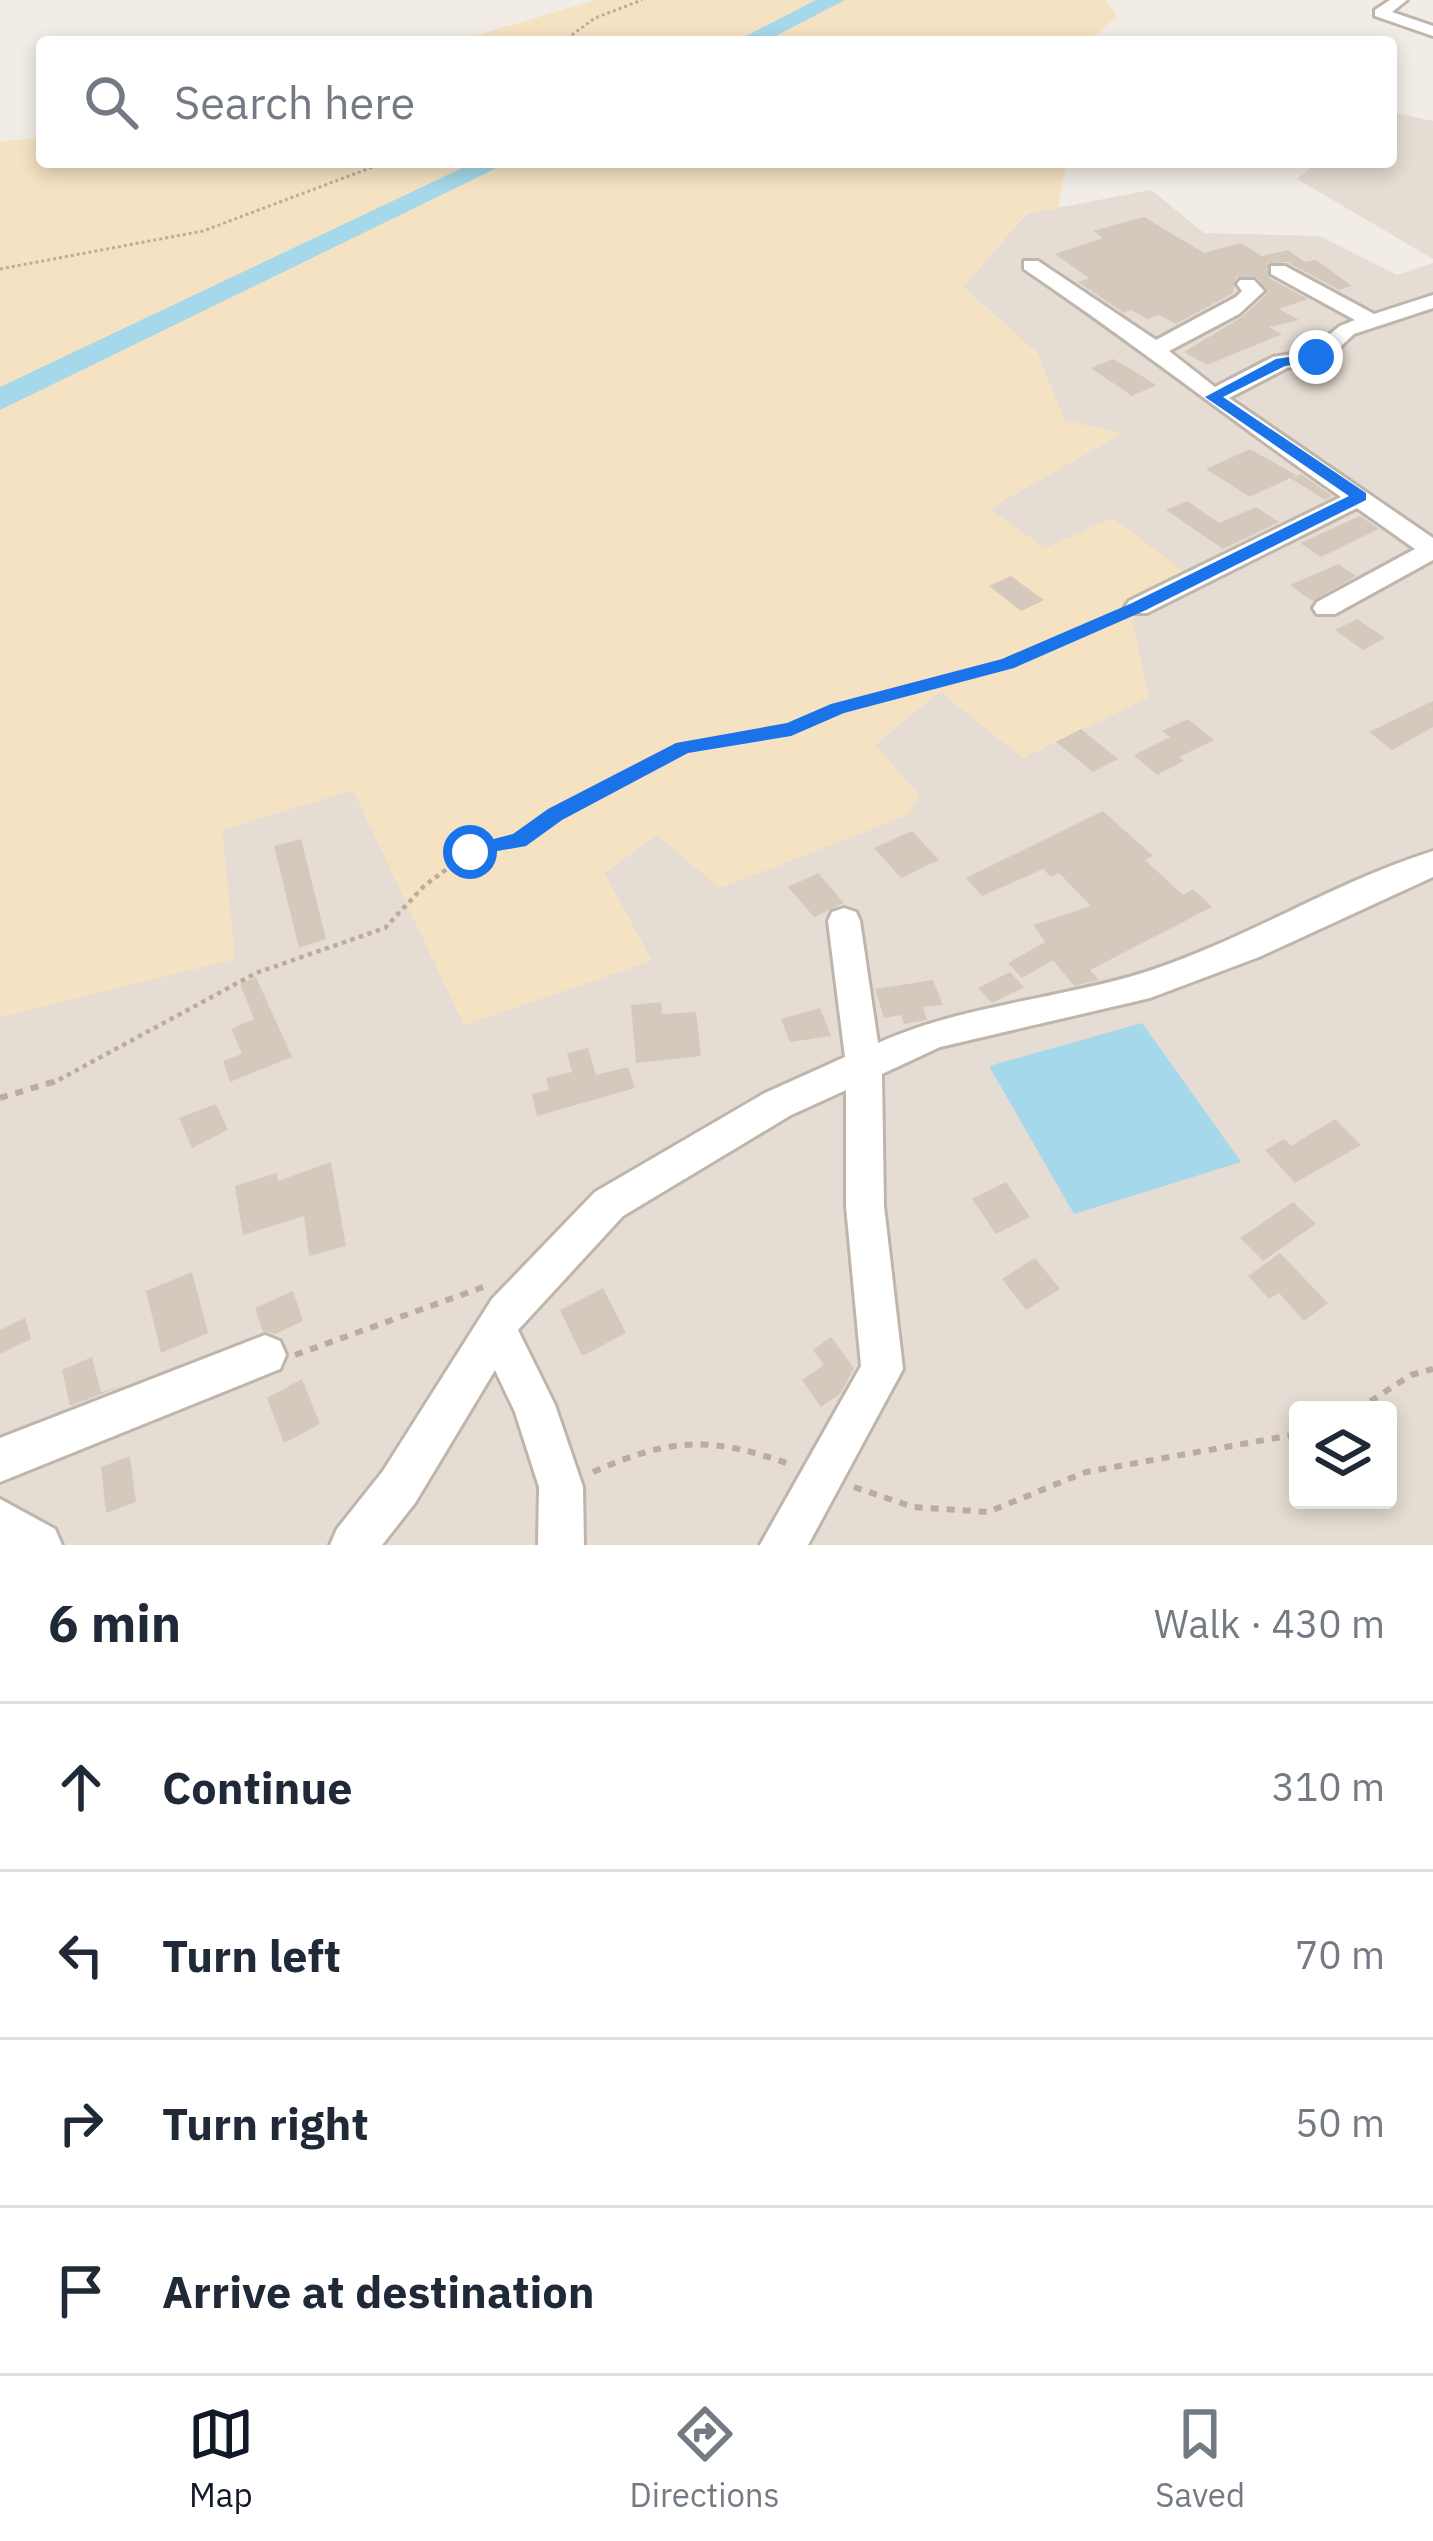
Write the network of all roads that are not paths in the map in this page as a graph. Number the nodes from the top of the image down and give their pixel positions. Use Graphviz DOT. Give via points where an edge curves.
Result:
graph roads {
  1 [pos="1400,0"];
  2 [pos="1433,31"];
  3 [pos="1031,265"];
  4 [pos="1278,270"];
  5 [pos="1246,284"];
  6 [pos="1433,301"];
  7 [pos="1371,321"];
  8 [pos="1156,350"];
  9 [pos="1213,397"];
  10 [pos="1360,497"];
  11 [pos="1433,550"];
  12 [pos="1138,607"];
  13 [pos="1325,608"];
  14 [pos="1433,863"];
  15 [pos="844,921"];
  16 [pos="864,1066"];
  17 [pos="496,1329"];
  18 [pos="265,1355"];
  19 [pos="0,1460"];
  20 [pos="0,1521"];
  21 [pos="39,1545"];
  22 [pos="353,1545"];
  23 [pos="561,1545"];
  24 [pos="783,1545"];
  1 -- 2 [label="street" via="1380,13"];
  3 -- 8 [label="street"];
  4 -- 7 [label="street"];
  5 -- 8 [label="street" via="1254,291 1245,302"];
  6 -- 7 [label="street"];
  7 -- 9 [label="street" via="1346,330 1316,357 1281,362"];
  8 -- 9 [label="street"];
  9 -- 10 [label="street"];
  10 -- 11 [label="street"];
  10 -- 12 [label="street"];
  11 -- 13 [label="street"];
  14 -- 16 [label="street" via="1138,988 934,1034"];
  15 -- 16 [label="street"];
  16 -- 17 [label="street" via="778,1104 609,1204"];
  16 -- 24 [label="street" via="865,1206 882,1370"];
  17 -- 22 [label="street"];
  17 -- 23 [label="street" via="534,1405 561,1487"];
  18 -- 19 [label="street"];
  20 -- 21 [label="street"];
}
